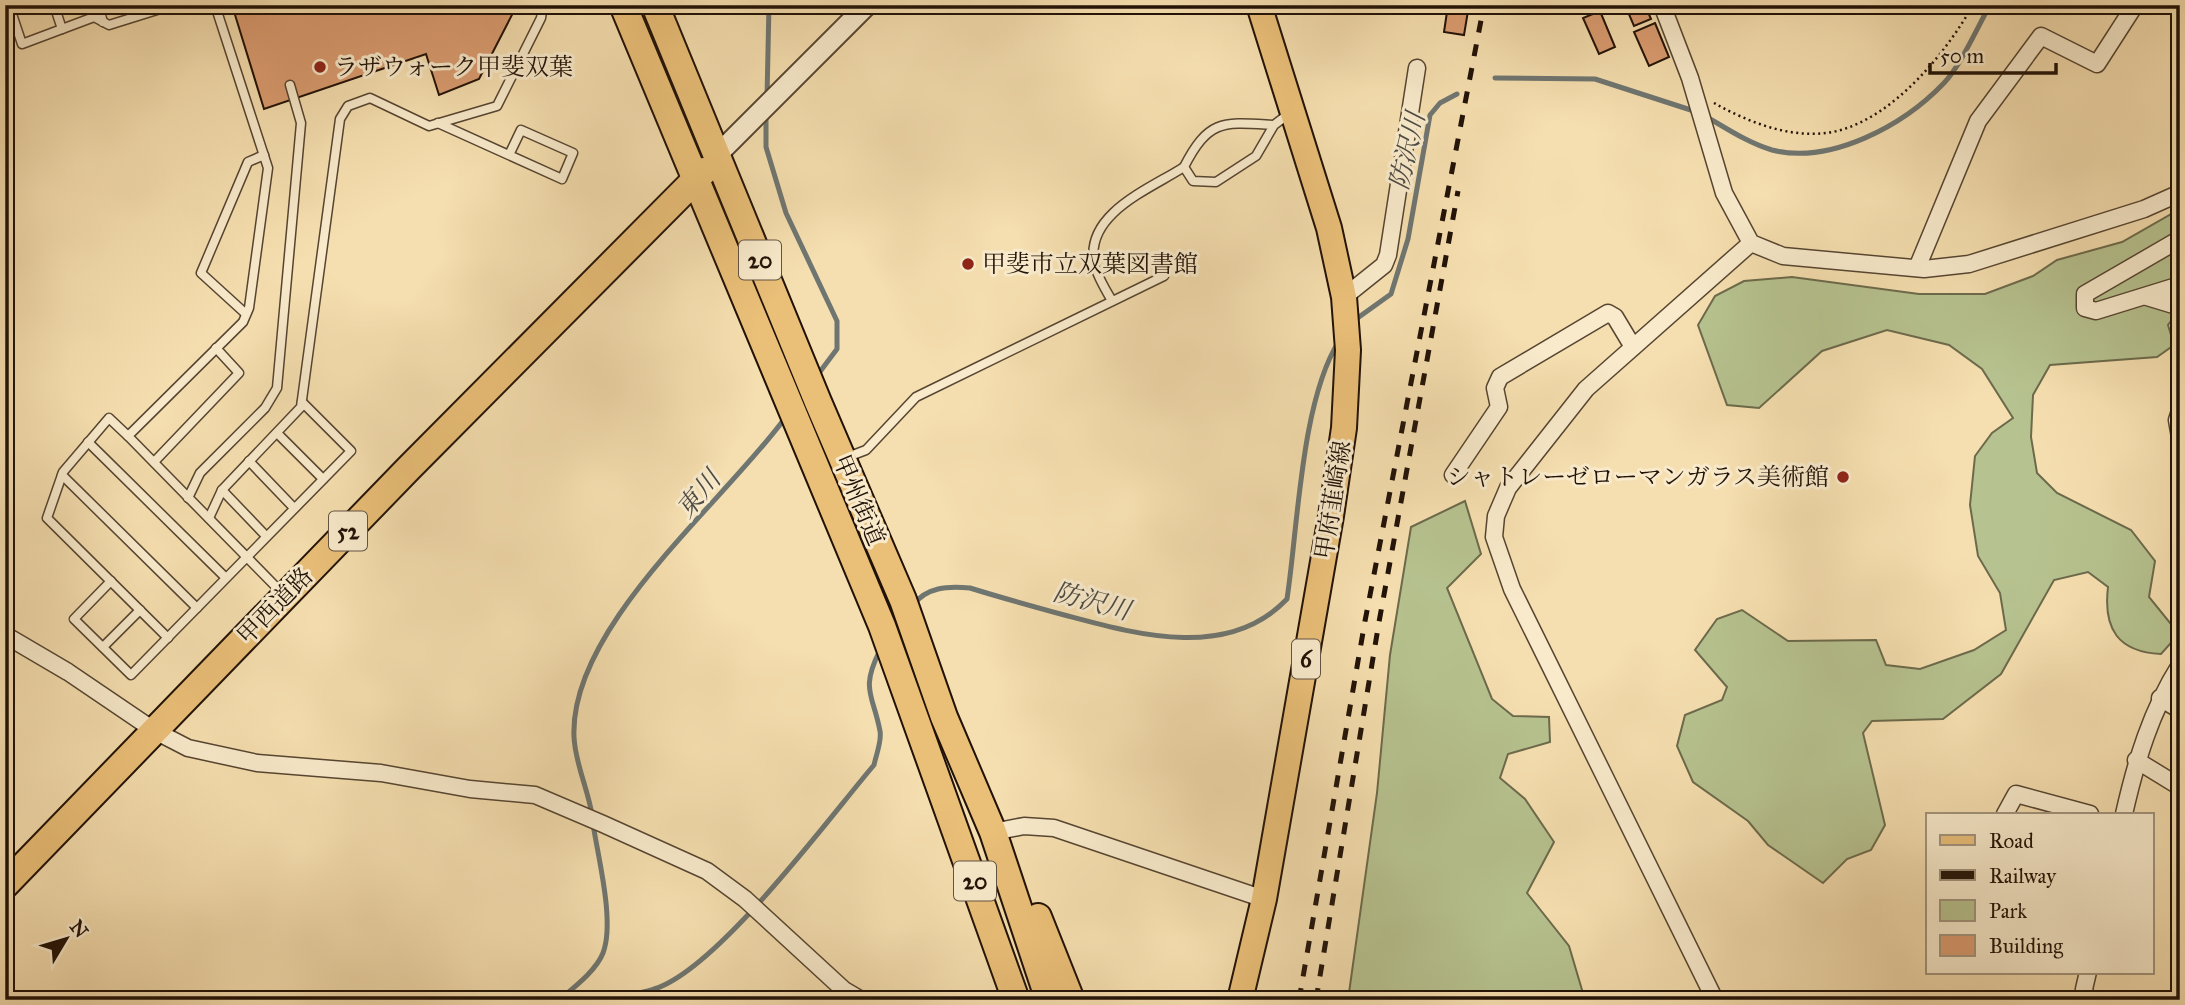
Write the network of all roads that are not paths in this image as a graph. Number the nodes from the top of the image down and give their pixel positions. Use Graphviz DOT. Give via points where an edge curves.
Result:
graph roads {
  1 [pos="9,5"];
  2 [pos="54,5"];
  3 [pos="97,5"];
  4 [pos="138,5"];
  5 [pos="173,5"];
  6 [pos="215,5"];
  7 [pos="543,5"];
  8 [pos="623,5"];
  9 [pos="655,5"];
  10 [pos="867,5"];
  11 [pos="1259,5"];
  12 [pos="1661,5"];
  13 [pos="2135,5"];
  14 [pos="142,15"];
  15 [pos="103,22"];
  16 [pos="62,29"];
  17 [pos="1418,68"];
  18 [pos="290,85"];
  19 [pos="1283,118"];
  20 [pos="438,123"];
  21 [pos="264,155"];
  22 [pos="509,155"];
  23 [pos="716,156"];
  24 [pos="1184,167"];
  25 [pos="695,181"];
  26 [pos="2180,192"];
  27 [pos="2180,239"];
  28 [pos="1751,243"];
  29 [pos="1917,268"];
  30 [pos="1164,276"];
  31 [pos="2180,285"];
  32 [pos="2144,296"];
  33 [pos="1112,302"];
  34 [pos="1345,304"];
  35 [pos="2180,307"];
  36 [pos="246,314"];
  37 [pos="1633,347"];
  38 [pos="216,348"];
  39 [pos="302,401"];
  40 [pos="2180,411"];
  41 [pos="277,433"];
  42 [pos="128,436"];
  43 [pos="2180,437"];
  44 [pos="88,442"];
  45 [pos="841,459"];
  46 [pos="249,461"];
  47 [pos="154,462"];
  48 [pos="816,470"];
  49 [pos="62,475"];
  50 [pos="1453,475"];
  51 [pos="323,479"];
  52 [pos="222,490"];
  53 [pos="188,498"];
  54 [pos="294,508"];
  55 [pos="209,518"];
  56 [pos="266,536"];
  57 [pos="247,558"];
  58 [pos="226,578"];
  59 [pos="111,581"];
  60 [pos="285,596"];
  61 [pos="197,608"];
  62 [pos="140,610"];
  63 [pos="5,635"];
  64 [pos="168,638"];
  65 [pos="103,648"];
  66 [pos="2180,665"];
  67 [pos="2161,698"];
  68 [pos="2180,710"];
  69 [pos="155,731"];
  70 [pos="2136,760"];
  71 [pos="933,763"];
  72 [pos="2180,788"];
  73 [pos="2006,813"];
  74 [pos="2086,813"];
  75 [pos="2124,813"];
  76 [pos="993,832"];
  77 [pos="5,885"];
  78 [pos="1264,899"];
  79 [pos="2088,974"];
  80 [pos="861,1000"];
  81 [pos="1001,1000"];
  82 [pos="1016,1000"];
  83 [pos="1049,1000"];
  84 [pos="1072,1000"];
  85 [pos="1242,1000"];
  86 [pos="1716,1000"];
  87 [pos="2087,1000"];
  1 -- 16 [label="lane" via="22,44"];
  2 -- 16 [label="lane"];
  3 -- 15 [label="lane"];
  4 -- 14 [label="lane"];
  5 -- 14 [label="lane"];
  6 -- 21 [label="lane"];
  7 -- 20 [label="lane" via="541,18 497,106"];
  8 -- 25 [label="highway, 甲州街道 / 20"];
  9 -- 23 [label="highway, 甲州街道 / 20"];
  10 -- 23 [label="street"];
  11 -- 19 [label="main road, 甲府韮崎線 / 6"];
  12 -- 28 [label="street" via="1696,97 1724,193"];
  13 -- 29 [label="street" via="2097,64 2041,36 1978,121"];
  14 -- 15 [label="lane" via="109,25"];
  15 -- 16 [label="lane" via="94,18"];
  17 -- 34 [label="street" via="1388,255 1384,265"];
  18 -- 53 [label="lane" via="301,123 277,388 265,408 200,473"];
  19 -- 24 [label="lane" via="1226,122 1198,140"];
  19 -- 24 [label="lane" via="1256,156 1216,182 1193,181"];
  19 -- 34 [label="main road, 甲府韮崎線 / 6" via="1329,228"];
  20 -- 22 [label="lane"];
  20 -- 39 [label="lane" via="429,126 370,98 348,106 340,119"];
  21 -- 36 [label="lane" via="268,169"];
  21 -- 36 [label="lane" via="248,162 201,273"];
  22 -- 22 [label="lane" via="521,130 573,153 562,179"];
  23 -- 25 [label="highway, 52"];
  23 -- 45 [label="highway, 甲州街道 / 20"];
  24 -- 33 [label="lane" via="1105,218 1093,238 1094,264"];
  25 -- 48 [label="highway, 甲州街道 / 20"];
  25 -- 60 [label="highway, 甲西道路 / 52"];
  26 -- 29 [label="street" via="2144,209 1969,264"];
  27 -- 32 [label="street" via="2085,294 2085,308 2096,311"];
  28 -- 29 [label="street" via="1783,256"];
  28 -- 37 [label="street"];
  30 -- 33 [label="lane"];
  31 -- 32 [label="street"];
  32 -- 35 [label="street"];
  33 -- 45 [label="lane" via="916,397 866,450"];
  34 -- 78 [label="main road, 甲府韮崎線 / 6" via="1344,428"];
  36 -- 38 [label="lane"];
  37 -- 50 [label="street" via="1608,313 1500,377 1495,388 1499,407"];
  37 -- 86 [label="street" via="1586,389 1508,488 1496,516 1494,537 1512,589"];
  38 -- 42 [label="lane"];
  38 -- 47 [label="lane" via="239,373"];
  39 -- 41 [label="lane"];
  39 -- 51 [label="lane" via="351,451"];
  40 -- 43 [label="street"];
  41 -- 46 [label="lane"];
  41 -- 51 [label="lane"];
  42 -- 44 [label="lane" via="109,418"];
  42 -- 47 [label="lane"];
  44 -- 49 [label="lane"];
  44 -- 58 [label="lane"];
  45 -- 48 [label="lane"];
  45 -- 76 [label="highway, 甲州街道 / 20" via="903,600 944,717"];
  46 -- 52 [label="lane"];
  46 -- 54 [label="lane"];
  47 -- 53 [label="lane"];
  48 -- 71 [label="highway, 甲州街道 / 20" via="882,625"];
  49 -- 59 [label="lane" via="47,518"];
  49 -- 61 [label="lane"];
  51 -- 54 [label="lane"];
  52 -- 55 [label="lane"];
  52 -- 56 [label="lane"];
  53 -- 55 [label="lane"];
  54 -- 56 [label="lane"];
  55 -- 57 [label="lane"];
  56 -- 57 [label="lane"];
  57 -- 58 [label="lane"];
  57 -- 60 [label="lane"];
  58 -- 61 [label="lane"];
  59 -- 62 [label="lane"];
  59 -- 65 [label="lane" via="74,619"];
  60 -- 69 [label="highway, 甲西道路 / 52"];
  61 -- 64 [label="lane"];
  62 -- 64 [label="lane"];
  62 -- 65 [label="lane"];
  63 -- 69 [label="street"];
  64 -- 65 [label="lane" via="131,675"];
  66 -- 67 [label="street"];
  67 -- 68 [label="street"];
  67 -- 70 [label="street"];
  69 -- 77 [label="highway, 甲西道路 / 52"];
  69 -- 80 [label="street" via="215,756 535,795 707,871"];
  70 -- 72 [label="street"];
  70 -- 75 [label="street"];
  71 -- 81 [label="highway" via="943,814"];
  71 -- 82 [label="highway, 甲州街道 / 20"];
  73 -- 74 [label="street" via="2017,794"];
  76 -- 78 [label="street" via="1038,825 1054,828"];
  76 -- 83 [label="highway, 甲州街道 / 20"];
  76 -- 84 [label="highway" via="1046,932"];
  78 -- 85 [label="main road, 甲府韮崎線 / 6"];
  79 -- 87 [label="street"];
}
